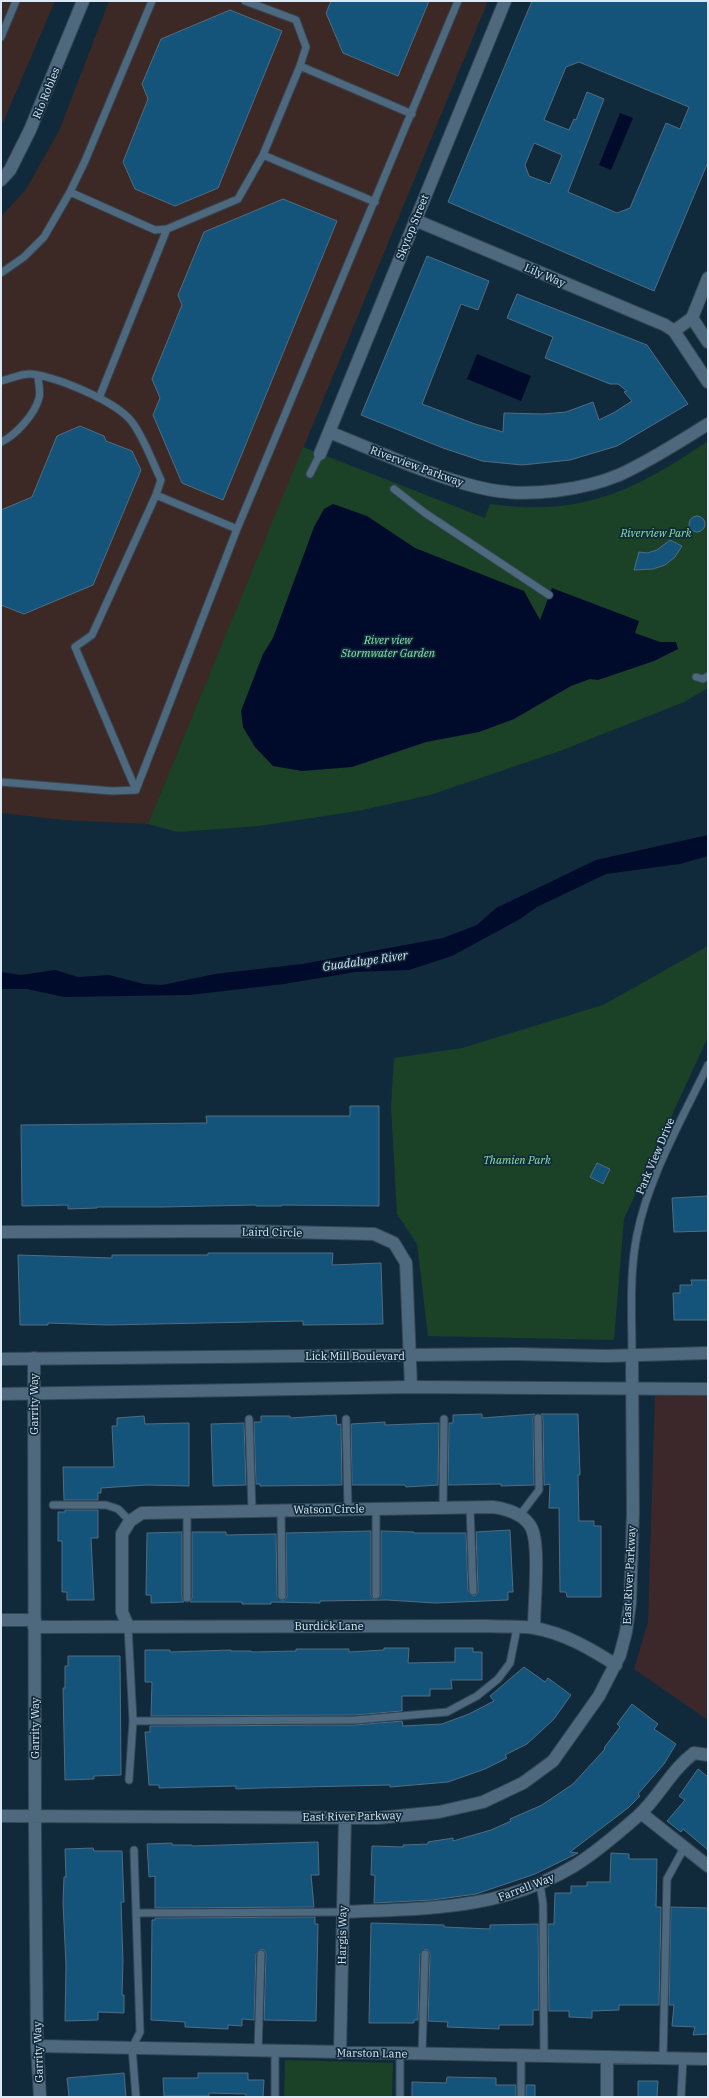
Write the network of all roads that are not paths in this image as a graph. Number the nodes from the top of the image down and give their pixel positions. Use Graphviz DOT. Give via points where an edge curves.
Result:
graph roads {
  1 [pos="16,1"];
  2 [pos="152,1"];
  3 [pos="245,1"];
  4 [pos="458,1"];
  5 [pos="505,1"];
  6 [pos="81,2"];
  7 [pos="262,4"];
  8 [pos="1,37"];
  9 [pos="300,66"];
  10 [pos="412,114"];
  11 [pos="263,155"];
  12 [pos="1,180"];
  13 [pos="70,192"];
  14 [pos="375,202"];
  15 [pos="415,220"];
  16 [pos="167,229"];
  17 [pos="1,273"];
  18 [pos="708,278"];
  19 [pos="692,318"];
  20 [pos="674,331"];
  21 [pos="708,342"];
  22 [pos="38,376"];
  23 [pos="1,381"];
  24 [pos="708,382"];
  25 [pos="99,398"];
  26 [pos="708,424"];
  27 [pos="329,432"];
  28 [pos="1,442"];
  29 [pos="320,454"];
  30 [pos="310,474"];
  31 [pos="394,489"];
  32 [pos="156,495"];
  33 [pos="237,530"];
  34 [pos="549,595"];
  35 [pos="708,676"];
  36 [pos="696,677"];
  37 [pos="1,782"];
  38 [pos="136,790"];
  39 [pos="708,1065"];
  40 [pos="1,1232"];
  41 [pos="708,1353"];
  42 [pos="409,1356"];
  43 [pos="632,1356"];
  44 [pos="34,1358"];
  45 [pos="1,1359"];
  46 [pos="410,1387"];
  47 [pos="708,1389"];
  48 [pos="633,1390"];
  49 [pos="1,1394"];
  50 [pos="34,1394"];
  51 [pos="538,1418"];
  52 [pos="249,1419"];
  53 [pos="346,1419"];
  54 [pos="444,1419"];
  55 [pos="52,1505"];
  56 [pos="443,1507"];
  57 [pos="470,1507"];
  58 [pos="376,1508"];
  59 [pos="348,1509"];
  60 [pos="252,1510"];
  61 [pos="280,1510"];
  62 [pos="187,1511"];
  63 [pos="520,1515"];
  64 [pos="130,1521"];
  65 [pos="473,1591"];
  66 [pos="376,1595"];
  67 [pos="282,1596"];
  68 [pos="187,1598"];
  69 [pos="1,1620"];
  70 [pos="34,1624"];
  71 [pos="128,1626"];
  72 [pos="518,1628"];
  73 [pos="534,1628"];
  74 [pos="616,1665"];
  75 [pos="133,1721"];
  76 [pos="708,1755"];
  77 [pos="129,1780"];
  78 [pos="641,1813"];
  79 [pos="1,1816"];
  80 [pos="35,1816"];
  81 [pos="345,1818"];
  82 [pos="684,1848"];
  83 [pos="134,1850"];
  84 [pos="708,1866"];
  85 [pos="540,1884"];
  86 [pos="342,1912"];
  87 [pos="137,1913"];
  88 [pos="261,1954"];
  89 [pos="425,1954"];
  90 [pos="37,2046"];
  91 [pos="132,2048"];
  92 [pos="258,2051"];
  93 [pos="275,2051"];
  94 [pos="340,2053"];
  95 [pos="400,2054"];
  96 [pos="422,2054"];
  97 [pos="521,2056"];
  98 [pos="544,2057"];
  99 [pos="607,2058"];
  100 [pos="663,2059"];
  101 [pos="683,2059"];
  102 [pos="708,2059"];
  103 [pos="40,2097"];
  104 [pos="136,2097"];
  105 [pos="275,2097"];
  106 [pos="400,2097"];
  107 [pos="521,2097"];
  108 [pos="607,2097"];
  109 [pos="681,2097"];
  1 -- 8 [label="lane"];
  2 -- 13 [label="lane"];
  3 -- 7 [label="lane"];
  4 -- 10 [label="lane"];
  5 -- 15 [label="street, Skytop Street"];
  6 -- 12 [label="street, Rio Robles" via="30,130 10,170"];
  7 -- 9 [label="lane" via="296,20 306,47"];
  9 -- 10 [label="lane"];
  9 -- 11 [label="lane"];
  10 -- 14 [label="lane"];
  11 -- 14 [label="lane"];
  11 -- 16 [label="lane" via="238,199"];
  13 -- 16 [label="lane" via="155,230"];
  13 -- 17 [label="lane" via="44,237 24,257"];
  14 -- 33 [label="lane"];
  15 -- 20 [label="street, Lily Way"];
  15 -- 27 [label="street, Skytop Street"];
  16 -- 25 [label="lane"];
  18 -- 19 [label="street"];
  19 -- 20 [label="street"];
  19 -- 21 [label="street"];
  20 -- 24 [label="street"];
  22 -- 23 [label="lane" via="29,374"];
  22 -- 25 [label="lane" via="63,382"];
  22 -- 28 [label="lane" via="39,398 27,420 12,437"];
  25 -- 32 [label="lane" via="120,410 132,422 161,480"];
  26 -- 27 [label="street, Riverview Parkway" via="650,460 618,475 589,485 524,492 492,490 456,482"];
  27 -- 29 [label="street, Skytop Street"];
  29 -- 30 [label="lane"];
  31 -- 34 [label="lane" via="425,513"];
  32 -- 33 [label="lane"];
  32 -- 38 [label="lane" via="92,635 75,647"];
  33 -- 38 [label="lane"];
  35 -- 36 [label="lane" via="703,679"];
  37 -- 38 [label="lane" via="112,791"];
  39 -- 43 [label="lane, Park View Drive" via="652,1184 637,1234 631,1283"];
  40 -- 42 [label="street, Laird Circle" via="246,1231 374,1234 394,1243 406,1263"];
  41 -- 43 [label="street, Lick Mill Boulevard"];
  42 -- 43 [label="street, Lick Mill Boulevard"];
  42 -- 44 [label="street, Lick Mill Boulevard"];
  42 -- 46 [label="street, Laird Circle"];
  43 -- 48 [label="street, East River Parkway"];
  44 -- 45 [label="street, Lick Mill Boulevard"];
  44 -- 50 [label="street, Garrity Way"];
  46 -- 48 [label="street"];
  46 -- 50 [label="street"];
  47 -- 48 [label="street"];
  48 -- 74 [label="street, East River Parkway" via="630,1603 626,1632"];
  49 -- 50 [label="street"];
  50 -- 70 [label="street, Garrity Way"];
  51 -- 63 [label="lane" via="539,1490"];
  52 -- 60 [label="lane"];
  53 -- 59 [label="lane"];
  54 -- 56 [label="lane"];
  55 -- 64 [label="lane" via="106,1505 118,1509"];
  56 -- 57 [label="street, Watson Circle"];
  56 -- 58 [label="street, Watson Circle"];
  57 -- 63 [label="street, Watson Circle" via="507,1508"];
  57 -- 65 [label="lane"];
  58 -- 59 [label="street, Watson Circle"];
  58 -- 66 [label="lane"];
  59 -- 61 [label="street, Watson Circle"];
  60 -- 61 [label="street, Watson Circle"];
  60 -- 62 [label="street, Watson Circle"];
  61 -- 67 [label="lane"];
  62 -- 64 [label="street, Watson Circle" via="142,1513"];
  62 -- 68 [label="lane"];
  63 -- 73 [label="street, Watson Circle" via="532,1528 535,1551"];
  64 -- 71 [label="street" via="122,1534 122,1612"];
  69 -- 70 [label="street, Burdick Lane"];
  70 -- 71 [label="street, Burdick Lane"];
  70 -- 80 [label="street, Garrity Way"];
  71 -- 72 [label="street, Burdick Lane"];
  71 -- 75 [label="lane"];
  72 -- 73 [label="street, Burdick Lane"];
  72 -- 75 [label="lane" via="510,1663 498,1679 477,1696 448,1712 355,1720"];
  73 -- 74 [label="street, Burdick Lane" via="556,1633"];
  74 -- 81 [label="street, East River Parkway" via="599,1696 553,1761 523,1783 484,1802 439,1812 378,1818"];
  75 -- 77 [label="lane"];
  76 -- 78 [label="street, Farrell Way" via="694,1753 682,1762"];
  78 -- 82 [label="street"];
  78 -- 85 [label="street, Farrell Way" via="591,1854"];
  79 -- 80 [label="street, East River Parkway"];
  80 -- 81 [label="street, East River Parkway"];
  80 -- 90 [label="street, Garrity Way"];
  81 -- 86 [label="street, Hargis Way"];
  82 -- 84 [label="street"];
  82 -- 100 [label="lane" via="667,1879"];
  83 -- 87 [label="lane"];
  85 -- 86 [label="street, Farrell Way" via="506,1896 471,1904 414,1910"];
  85 -- 98 [label="lane" via="543,1904"];
  86 -- 87 [label="lane"];
  86 -- 94 [label="street, Hargis Way"];
  87 -- 91 [label="lane" via="140,2032"];
  88 -- 92 [label="lane"];
  89 -- 96 [label="lane"];
  90 -- 91 [label="street, Marston Lane"];
  90 -- 103 [label="street, Garrity Way"];
  91 -- 92 [label="street, Marston Lane"];
  91 -- 104 [label="lane"];
  92 -- 93 [label="street, Marston Lane"];
  93 -- 94 [label="street, Marston Lane"];
  93 -- 105 [label="lane"];
  94 -- 95 [label="street, Marston Lane"];
  95 -- 96 [label="street, Marston Lane"];
  95 -- 106 [label="lane"];
  96 -- 97 [label="street, Marston Lane"];
  97 -- 98 [label="street, Marston Lane"];
  97 -- 107 [label="lane"];
  98 -- 99 [label="street, Marston Lane"];
  99 -- 100 [label="street, Marston Lane"];
  99 -- 108 [label="street"];
  100 -- 101 [label="street, Marston Lane"];
  101 -- 102 [label="street, Marston Lane"];
  101 -- 109 [label="lane"];
}
